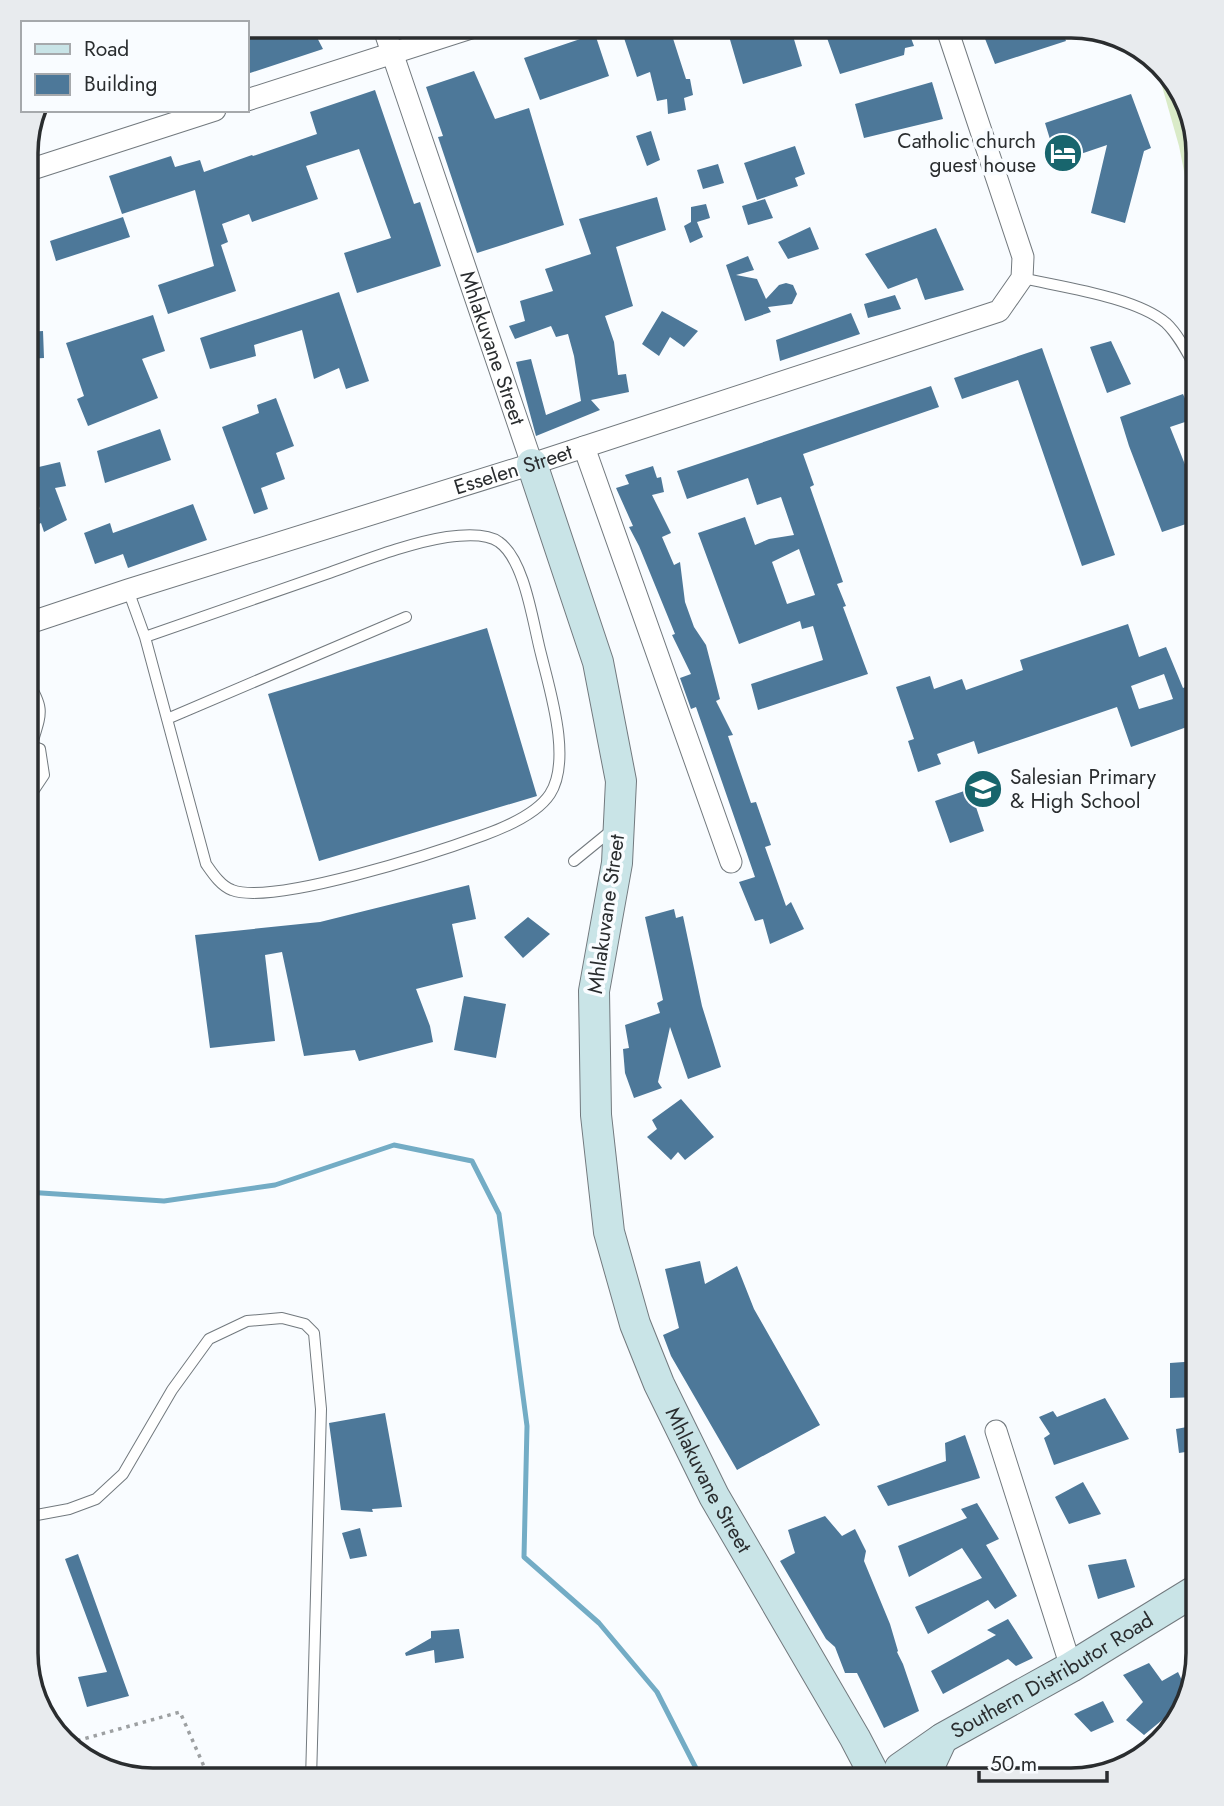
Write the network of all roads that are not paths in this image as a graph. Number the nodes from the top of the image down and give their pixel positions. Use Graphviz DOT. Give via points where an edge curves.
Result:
graph roads {
  1 [pos="387,38"];
  2 [pos="438,38"];
  3 [pos="950,39"];
  4 [pos="392,53"];
  5 [pos="248,100"];
  6 [pos="209,112"];
  7 [pos="39,167"];
  8 [pos="1022,278"];
  9 [pos="1186,351"];
  10 [pos="584,447"];
  11 [pos="532,464"];
  12 [pos="128,590"];
  13 [pos="406,617"];
  14 [pos="39,620"];
  15 [pos="145,637"];
  16 [pos="39,698"];
  17 [pos="39,719"];
  18 [pos="167,719"];
  19 [pos="39,749"];
  20 [pos="39,783"];
  21 [pos="618,824"];
  22 [pos="574,862"];
  23 [pos="731,862"];
  24 [pos="996,1431"];
  25 [pos="38,1515"];
  26 [pos="1186,1596"];
  27 [pos="1071,1667"];
  28 [pos="311,1767"];
  29 [pos="890,1768"];
  30 [pos="908,1768"];
  1 -- 4 [label="street, Mhlakuvane Street"];
  2 -- 4 [label="street"];
  3 -- 8 [label="street" via="1023,257"];
  4 -- 5 [label="street"];
  4 -- 11 [label="street, Mhlakuvane Street"];
  6 -- 7 [label="street"];
  8 -- 9 [label="lane" via="1137,307 1166,323"];
  8 -- 10 [label="street, Esselen Street" via="999,311"];
  10 -- 11 [label="street, Esselen Street"];
  10 -- 23 [label="street"];
  11 -- 12 [label="street, Esselen Street"];
  11 -- 21 [label="street, Mhlakuvane Street" via="598,662 621,781"];
  12 -- 14 [label="street, Esselen Street"];
  12 -- 15 [label="lane"];
  13 -- 18 [label="lane"];
  15 -- 18 [label="lane"];
  15 -- 18 [label="lane" via="373,557 447,537 498,540 512,555 524,588 550,691 559,742 558,773 551,793 535,811 485,835 336,881 260,894 233,890 217,880 206,864"];
  16 -- 17 [label="lane"];
  19 -- 20 [label="lane" via="44,775"];
  21 -- 22 [label="lane"];
  21 -- 29 [label="street, Mhlakuvane Street" via="617,863 594,991 596,1115 609,1232 635,1324 713,1496 855,1738"];
  24 -- 27 [label="street"];
  25 -- 28 [label="lane" via="96,1499 123,1474 172,1390 209,1339 247,1321 282,1318 306,1324 314,1333 321,1409"];
  26 -- 27 [label="street, Southern Distributor Road"];
  27 -- 30 [label="street, Southern Distributor Road" via="943,1738"];
}
